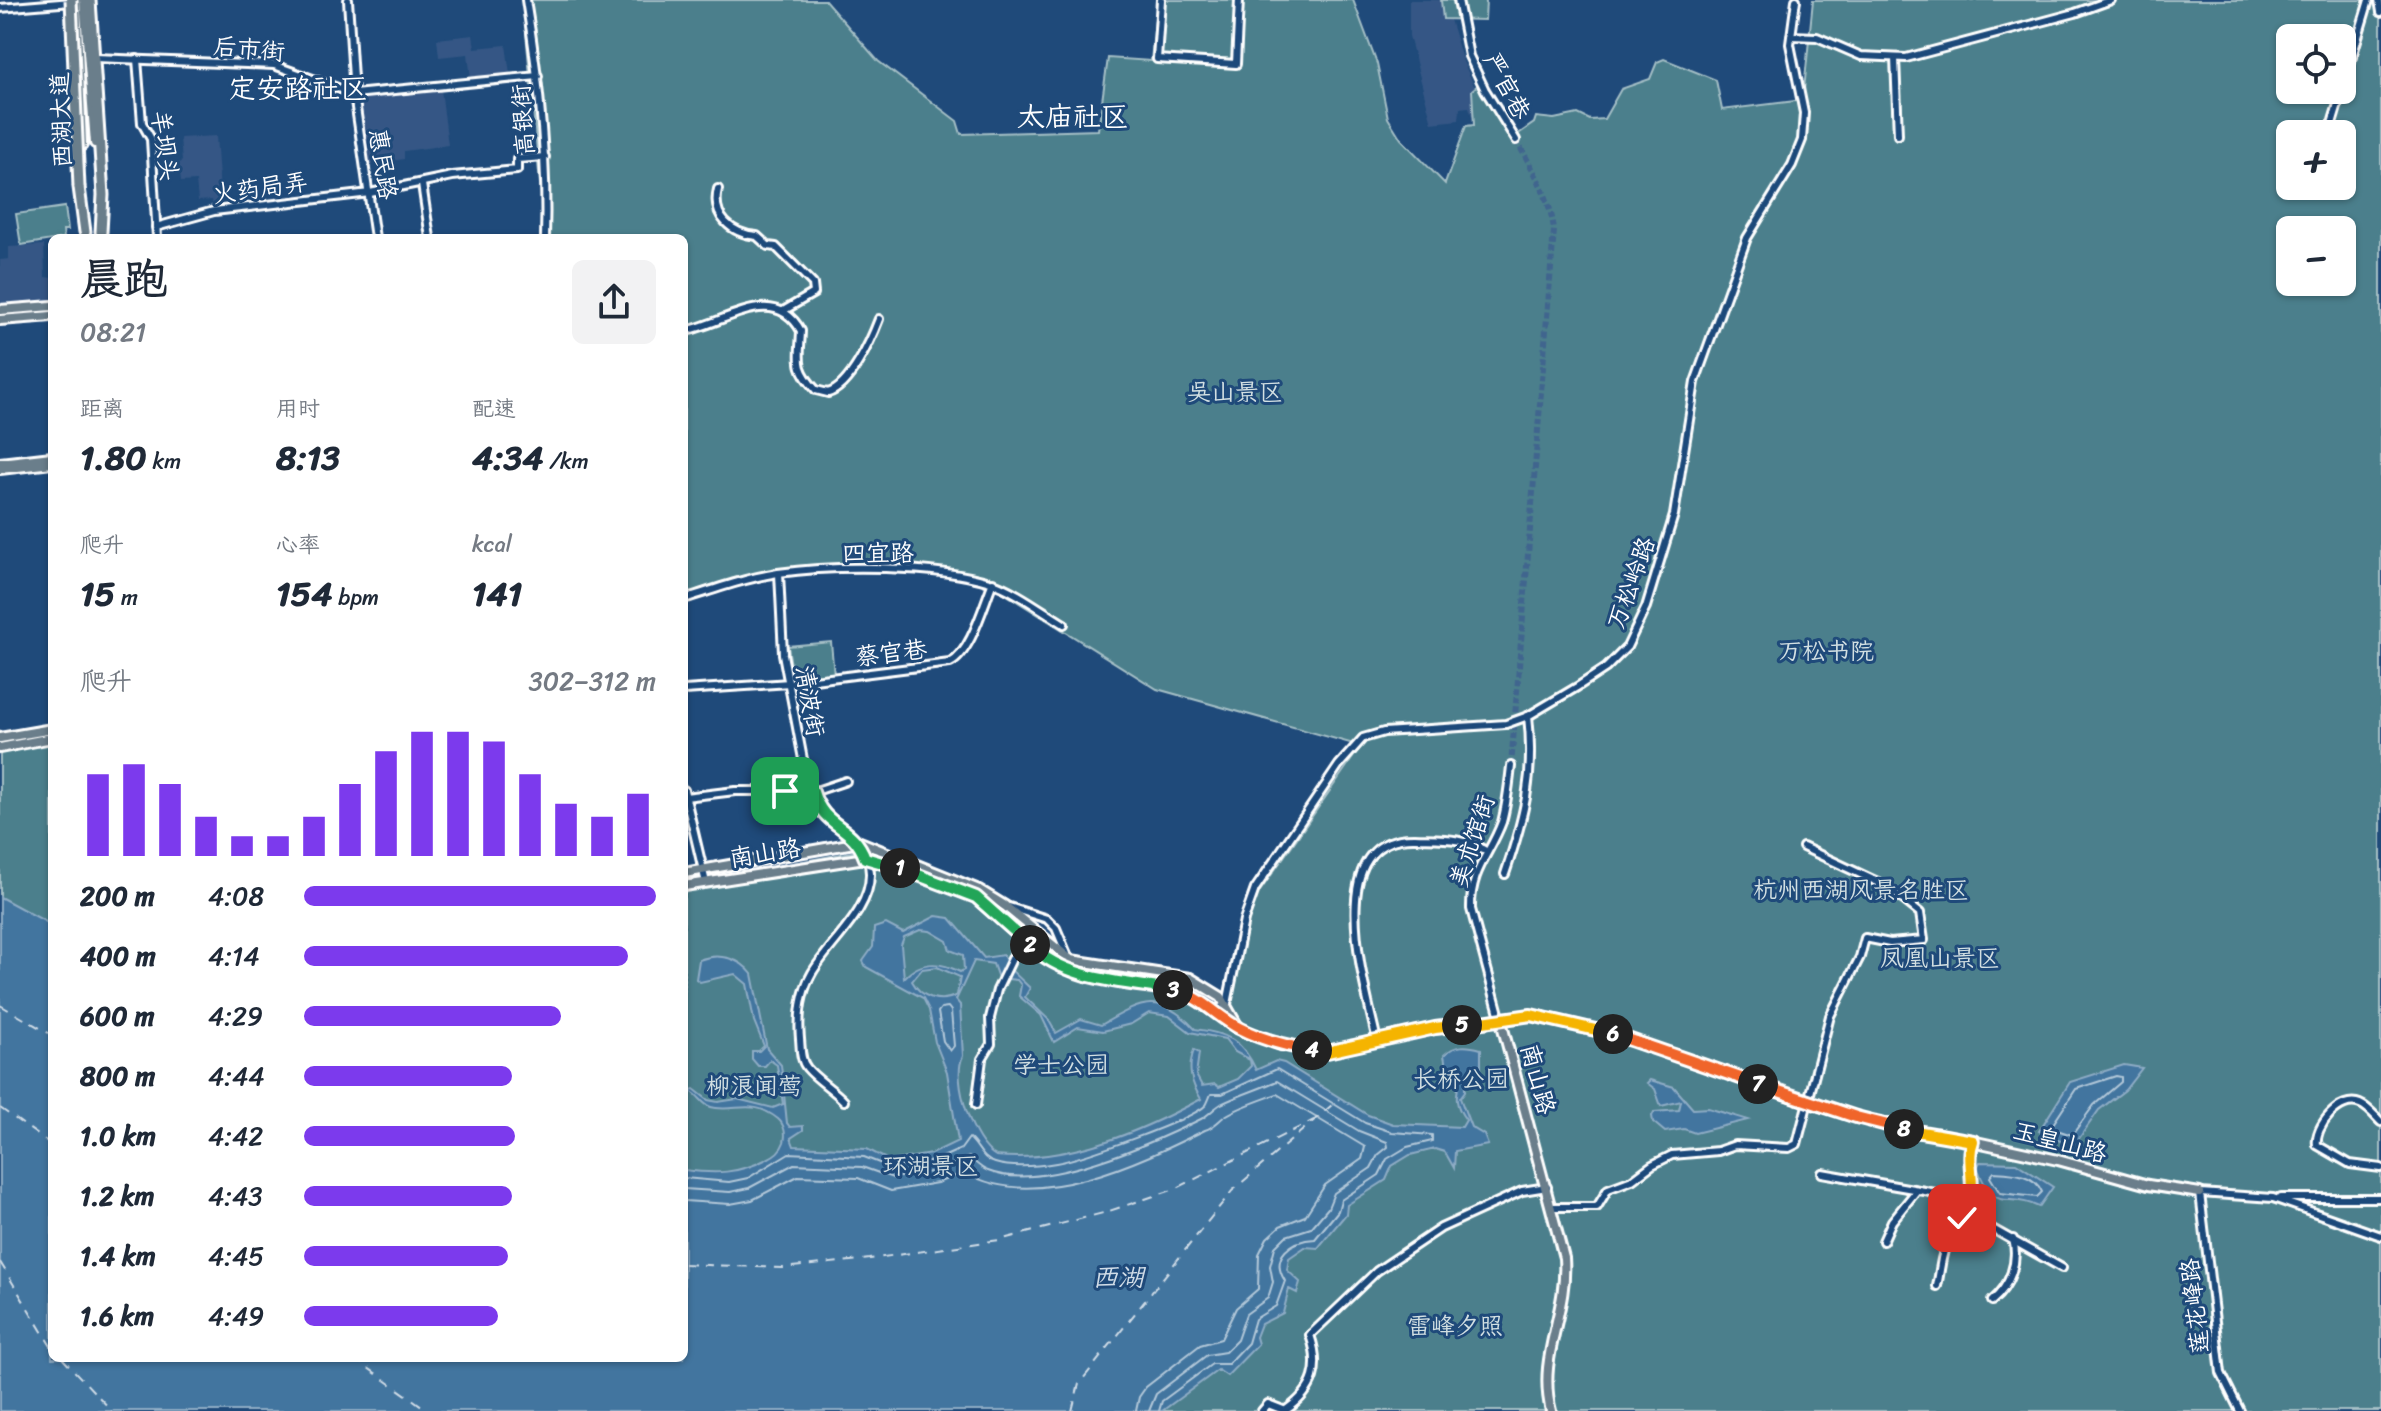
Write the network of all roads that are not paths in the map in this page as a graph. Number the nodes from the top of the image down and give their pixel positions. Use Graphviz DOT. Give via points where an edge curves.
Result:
graph roads {
  1 [pos="81,0"];
  2 [pos="348,0"];
  3 [pos="526,0"];
  4 [pos="1161,0"];
  5 [pos="1239,0"];
  6 [pos="1458,0"];
  7 [pos="1796,0"];
  8 [pos="2111,0"];
  9 [pos="2369,0"];
  10 [pos="2379,0"];
  11 [pos="0,8"];
  12 [pos="2381,12"];
  13 [pos="1791,36"];
  14 [pos="95,58"];
  15 [pos="1895,58"];
  16 [pos="137,59"];
  17 [pos="538,76"];
  18 [pos="354,94"];
  19 [pos="2333,120"];
  20 [pos="1898,135"];
  21 [pos="1516,140"];
  22 [pos="545,157"];
  23 [pos="422,184"];
  24 [pos="718,189"];
  25 [pos="370,193"];
  26 [pos="156,227"];
  27 [pos="86,234"];
  28 [pos="86,234"];
  29 [pos="101,234"];
  30 [pos="101,234"];
  31 [pos="157,234"];
  32 [pos="375,234"];
  33 [pos="429,234"];
  34 [pos="545,234"];
  35 [pos="48,306"];
  36 [pos="0,310"];
  37 [pos="783,311"];
  38 [pos="48,316"];
  39 [pos="879,319"];
  40 [pos="0,320"];
  41 [pos="688,330"];
  42 [pos="48,457"];
  43 [pos="0,463"];
  44 [pos="48,463"];
  45 [pos="0,469"];
  46 [pos="779,573"];
  47 [pos="993,582"];
  48 [pos="688,598"];
  49 [pos="1064,624"];
  50 [pos="790,683"];
  51 [pos="688,690"];
  52 [pos="1528,716"];
  53 [pos="48,730"];
  54 [pos="0,738"];
  55 [pos="48,739"];
  56 [pos="0,748"];
  57 [pos="1511,766"];
  58 [pos="846,781"];
  59 [pos="811,792"];
  60 [pos="688,793"];
  61 [pos="688,806"];
  62 [pos="860,842"];
  63 [pos="1803,847"];
  64 [pos="1486,851"];
  65 [pos="865,858"];
  66 [pos="703,869"];
  67 [pos="688,872"];
  68 [pos="1505,874"];
  69 [pos="706,883"];
  70 [pos="688,885"];
  71 [pos="980,900"];
  72 [pos="1005,906"];
  73 [pos="1022,938"];
  74 [pos="1071,960"];
  75 [pos="1227,1004"];
  76 [pos="1215,1011"];
  77 [pos="1501,1021"];
  78 [pos="1238,1028"];
  79 [pos="1377,1041"];
  80 [pos="844,1101"];
  81 [pos="1807,1102"];
  82 [pos="976,1105"];
  83 [pos="2381,1122"];
  84 [pos="1973,1141"];
  85 [pos="2381,1168"];
  86 [pos="1822,1173"];
  87 [pos="1547,1187"];
  88 [pos="1917,1190"];
  89 [pos="2200,1193"];
  90 [pos="2273,1198"];
  91 [pos="2381,1198"];
  92 [pos="1970,1199"];
  93 [pos="1552,1207"];
  94 [pos="1966,1214"];
  95 [pos="2381,1236"];
  96 [pos="2013,1239"];
  97 [pos="1883,1241"];
  98 [pos="2062,1268"];
  99 [pos="1937,1286"];
  100 [pos="1992,1301"];
  101 [pos="1286,1410"];
  102 [pos="1262,1411"];
  103 [pos="1551,1411"];
  104 [pos="2240,1411"];
  1 -- 11 [label="street"];
  1 -- 27 [label="highway, bridge" via="79,187"];
  1 -- 28 [label="main road, 西湖大道"];
  1 -- 29 [label="highway" via="103,195"];
  1 -- 30 [label="main road"];
  2 -- 18 [label="street, 惠民路"];
  3 -- 17 [label="street, 高银街"];
  4 -- 5 [label="street" via="1157,59 1236,64"];
  6 -- 21 [label="street, 严官巷" via="1469,56"];
  7 -- 13 [label="street, 万松岭路"];
  8 -- 15 [label="street" via="1989,37"];
  9 -- 19 [label="street"];
  10 -- 12 [label="street"];
  13 -- 15 [label="street" via="1817,37 1861,56"];
  13 -- 52 [label="street, 万松岭路" via="1804,113 1802,140 1747,238 1695,382 1674,515 1646,607 1616,659"];
  14 -- 16 [label="street, 后市街"];
  15 -- 20 [label="street"];
  16 -- 18 [label="street, 后市街" via="274,65"];
  16 -- 26 [label="street, 羊坝头" via="142,123 151,139"];
  17 -- 18 [label="street, 后市街"];
  17 -- 22 [label="street, 高银街"];
  18 -- 25 [label="street, 惠民路"];
  22 -- 23 [label="street, 火药局弄" via="517,159 517,170"];
  22 -- 34 [label="street, 高银街"];
  23 -- 25 [label="street, 火药局弄"];
  23 -- 33 [label="street"];
  24 -- 37 [label="street" via="718,210 729,228 776,247 813,284 814,293"];
  25 -- 26 [label="street, 火药局弄" via="214,211"];
  25 -- 32 [label="street, 惠民路"];
  26 -- 31 [label="street, 羊坝头"];
  35 -- 36 [label="main road"];
  37 -- 39 [label="street" via="801,331 797,363 822,393 840,387"];
  37 -- 41 [label="street" via="759,307"];
  38 -- 40 [label="main road"];
  42 -- 43 [label="main road"];
  44 -- 45 [label="main road"];
  46 -- 47 [label="street, 四宜路" via="940,571"];
  46 -- 48 [label="street, 四宜路"];
  46 -- 50 [label="street, 清波街" via="780,626"];
  47 -- 49 [label="street, 四宜路"];
  47 -- 50 [label="street, 蔡官巷" via="956,661"];
  50 -- 51 [label="street"];
  50 -- 59 [label="street, 清波街"];
  52 -- 68 [label="street" via="1532,761"];
  52 -- 75 [label="street, 万松岭路" via="1491,726 1384,732 1363,738 1255,889"];
  53 -- 54 [label="main road"];
  55 -- 56 [label="main road"];
  57 -- 64 [label="street, 美术馆街" via="1502,821"];
  58 -- 59 [label="street"];
  59 -- 60 [label="street"];
  59 -- 62 [label="street, 清波街" via="830,822"];
  61 -- 66 [label="street"];
  62 -- 65 [label="street"];
  62 -- 66 [label="main road, 南山路"];
  62 -- 72 [label="main road" via="979,890"];
  63 -- 81 [label="street" via="1886,886 1920,913 1924,940 1890,943 1865,938 1830,1016"];
  64 -- 77 [label="street, 美术馆街" via="1473,882 1471,909"];
  64 -- 79 [label="street" via="1467,840 1393,838 1364,861 1356,928"];
  65 -- 69 [label="main road, 南山路"];
  65 -- 71 [label="main road, 南山路" via="921,874"];
  65 -- 80 [label="street" via="871,876 865,895 812,974 799,1023 806,1068"];
  66 -- 67 [label="main road, 南山路"];
  66 -- 69 [label="street"];
  69 -- 70 [label="main road, 南山路"];
  71 -- 72 [label="street"];
  71 -- 73 [label="main road, 南山路"];
  72 -- 74 [label="main road"];
  72 -- 74 [label="street" via="1047,919"];
  73 -- 76 [label="main road, 南山路" via="1072,971 1188,993"];
  73 -- 82 [label="street" via="997,990"];
  74 -- 75 [label="main road" via="1190,978"];
  75 -- 76 [label="street"];
  75 -- 78 [label="main road"];
  76 -- 78 [label="main road, 南山路"];
  77 -- 79 [label="main road, 南山路"];
  77 -- 81 [label="main road, 玉皇山路" via="1531,1015 1578,1023"];
  77 -- 87 [label="main road, 南山路"];
  78 -- 79 [label="main road, 南山路" via="1281,1045 1327,1052"];
  81 -- 84 [label="main road, 玉皇山路" via="1895,1128"];
  81 -- 93 [label="street" via="1799,1139 1789,1148 1735,1145 1680,1154 1608,1189 1597,1207"];
  83 -- 85 [label="street" via="2362,1104 2353,1103 2324,1122 2316,1136 2317,1145 2350,1164"];
  84 -- 89 [label="main road, 玉皇山路"];
  84 -- 92 [label="street"];
  86 -- 88 [label="street"];
  87 -- 93 [label="main road, 南山路"];
  87 -- 101 [label="street" via="1522,1191 1441,1228 1377,1271 1310,1335 1317,1349 1313,1378 1298,1402"];
  88 -- 92 [label="street"];
  88 -- 97 [label="street"];
  89 -- 90 [label="street, 玉皇山路"];
  89 -- 104 [label="street, 莲花峰路" via="2221,1373"];
  90 -- 91 [label="street"];
  90 -- 95 [label="street, 玉皇山路"];
  92 -- 94 [label="street"];
  93 -- 103 [label="main road, 南山路" via="1566,1285 1547,1356"];
  94 -- 96 [label="street"];
  94 -- 99 [label="street" via="1947,1243"];
  96 -- 98 [label="street"];
  96 -- 100 [label="street" via="2008,1284"];
  101 -- 102 [label="street" via="1268,1404"];
}
